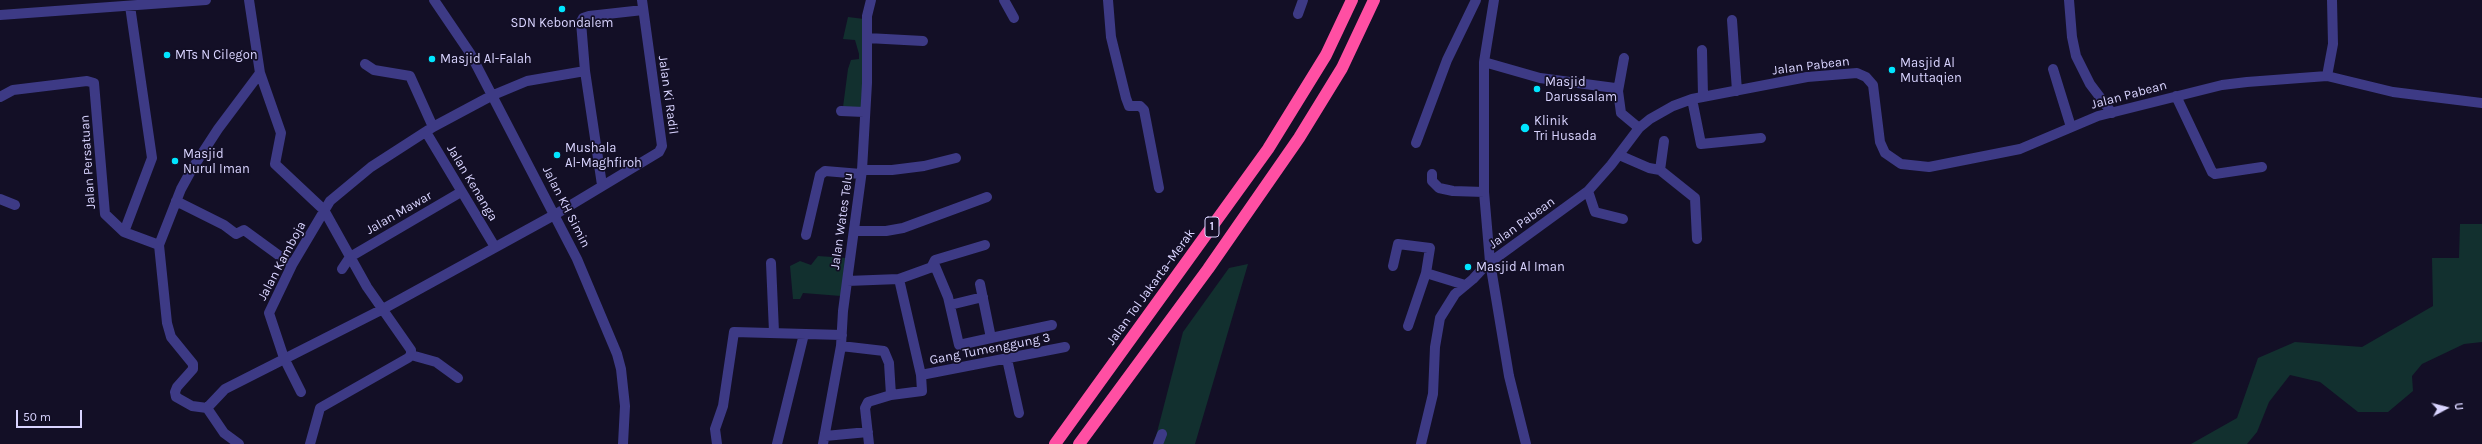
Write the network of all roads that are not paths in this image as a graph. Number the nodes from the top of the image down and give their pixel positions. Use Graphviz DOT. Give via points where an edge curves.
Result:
graph roads {
  1 [pos="206,0"];
  2 [pos="249,0"];
  3 [pos="434,0"];
  4 [pos="871,0"];
  5 [pos="1004,0"];
  6 [pos="1108,0"];
  7 [pos="1303,0"];
  8 [pos="1352,0"];
  9 [pos="1374,0"];
  10 [pos="1476,0"];
  11 [pos="1494,0"];
  12 [pos="2069,0"];
  13 [pos="2332,0"];
  14 [pos="642,5"];
  15 [pos="130,6"];
  16 [pos="1298,14"];
  17 [pos="0,15"];
  18 [pos="1014,18"];
  19 [pos="1732,20"];
  20 [pos="867,38"];
  21 [pos="923,41"];
  22 [pos="1702,50"];
  23 [pos="1624,58"];
  24 [pos="1484,62"];
  25 [pos="365,64"];
  26 [pos="2053,69"];
  27 [pos="585,70"];
  28 [pos="260,73"];
  29 [pos="2328,76"];
  30 [pos="1618,91"];
  31 [pos="1737,91"];
  32 [pos="0,96"];
  33 [pos="492,96"];
  34 [pos="1703,96"];
  35 [pos="2176,96"];
  36 [pos="1692,99"];
  37 [pos="2482,103"];
  38 [pos="841,111"];
  39 [pos="864,112"];
  40 [pos="2112,113"];
  41 [pos="2071,127"];
  42 [pos="1639,128"];
  43 [pos="430,130"];
  44 [pos="1761,138"];
  45 [pos="1664,141"];
  46 [pos="1416,143"];
  47 [pos="1619,155"];
  48 [pos="956,158"];
  49 [pos="2262,167"];
  50 [pos="1660,170"];
  51 [pos="862,172"];
  52 [pos="1432,174"];
  53 [pos="602,186"];
  54 [pos="1159,188"];
  55 [pos="1588,191"];
  56 [pos="461,192"];
  57 [pos="1484,192"];
  58 [pos="987,197"];
  59 [pos="0,199"];
  60 [pos="176,201"];
  61 [pos="15,205"];
  62 [pos="324,210"];
  63 [pos="556,214"];
  64 [pos="1623,219"];
  65 [pos="854,231"];
  66 [pos="124,232"];
  67 [pos="806,235"];
  68 [pos="1696,239"];
  69 [pos="159,245"];
  70 [pos="986,245"];
  71 [pos="495,247"];
  72 [pos="350,256"];
  73 [pos="1490,262"];
  74 [pos="771,263"];
  75 [pos="292,265"];
  76 [pos="932,266"];
  77 [pos="1393,266"];
  78 [pos="342,269"];
  79 [pos="1426,273"];
  80 [pos="899,279"];
  81 [pos="847,281"];
  82 [pos="980,284"];
  83 [pos="1465,285"];
  84 [pos="983,297"];
  85 [pos="950,305"];
  86 [pos="383,309"];
  87 [pos="1052,325"];
  88 [pos="1408,326"];
  89 [pos="774,332"];
  90 [pos="804,334"];
  91 [pos="842,335"];
  92 [pos="991,338"];
  93 [pos="841,346"];
  94 [pos="1065,347"];
  95 [pos="411,355"];
  96 [pos="284,358"];
  97 [pos="1007,359"];
  98 [pos="921,375"];
  99 [pos="458,378"];
  100 [pos="301,392"];
  101 [pos="891,395"];
  102 [pos="208,408"];
  103 [pos="1019,413"];
  104 [pos="868,432"];
  105 [pos="824,440"];
  106 [pos="239,444"];
  107 [pos="310,444"];
  108 [pos="623,444"];
  109 [pos="717,444"];
  110 [pos="778,444"];
  111 [pos="869,444"];
  112 [pos="1055,444"];
  113 [pos="1079,444"];
  114 [pos="1421,444"];
  115 [pos="1526,444"];
  1 -- 15 [label="street"];
  2 -- 28 [label="street"];
  3 -- 33 [label="street, Jalan KH Simin" via="470,53"];
  4 -- 20 [label="street, Jalan Wates Telu" via="867,16"];
  5 -- 18 [label="street"];
  6 -- 54 [label="street" via="1111,37 1126,98 1129,106 1140,106 1144,110"];
  7 -- 16 [label="street"];
  8 -- 112 [label="highway, Jalan Tol Jakarta–Merak / 1" via="1326,55 1268,149"];
  9 -- 113 [label="highway, 1" via="1342,68 1299,138 1208,269"];
  10 -- 46 [label="street" via="1447,60"];
  11 -- 24 [label="street"];
  12 -- 40 [label="street" via="2076,56 2090,84"];
  13 -- 29 [label="street" via="2333,44"];
  14 -- 27 [label="street" via="583,18 581,22"];
  14 -- 53 [label="street, Jalan Ki Radil" via="662,146 659,152"];
  15 -- 17 [label="street"];
  15 -- 66 [label="street" via="152,158"];
  19 -- 31 [label="street"];
  20 -- 21 [label="street"];
  20 -- 39 [label="street, Jalan Wates Telu"];
  22 -- 34 [label="street"];
  23 -- 30 [label="street"];
  24 -- 30 [label="street" via="1540,78 1615,88"];
  24 -- 57 [label="street"];
  25 -- 43 [label="street, Jalan Kenanga" via="374,70 410,76"];
  26 -- 41 [label="street"];
  27 -- 33 [label="street, Jalan Kamboja" via="527,81"];
  27 -- 53 [label="street"];
  28 -- 60 [label="street" via="208,144"];
  28 -- 62 [label="street" via="281,133 275,164"];
  29 -- 35 [label="street, Jalan Pabean" via="2247,82"];
  29 -- 37 [label="street, Jalan Pabean" via="2393,92"];
  30 -- 42 [label="street" via="1621,113"];
  31 -- 34 [label="street, Jalan Pabean"];
  31 -- 41 [label="street, Jalan Pabean" via="1826,74 1851,72 1862,75 1872,85 1880,142 1885,153 1894,161 1909,165 1929,166 2020,149"];
  32 -- 66 [label="street, Jalan Persatuan" via="13,90 86,80 94,83 105,214"];
  33 -- 43 [label="street, Jalan Kamboja"];
  33 -- 63 [label="street, Jalan KH Simin"];
  34 -- 36 [label="street, Jalan Pabean"];
  35 -- 40 [label="street, Jalan Pabean"];
  35 -- 49 [label="street" via="2212,172 2215,174"];
  36 -- 42 [label="street, Jalan Pabean" via="1659,113"];
  36 -- 44 [label="street" via="1701,144"];
  38 -- 39 [label="street"];
  39 -- 51 [label="street, Jalan Wates Telu"];
  40 -- 41 [label="street, Jalan Pabean"];
  42 -- 47 [label="street, Jalan Pabean"];
  43 -- 56 [label="street, Jalan Kenanga"];
  43 -- 62 [label="street, Jalan Kamboja" via="351,181"];
  45 -- 50 [label="street"];
  47 -- 50 [label="street"];
  47 -- 55 [label="street, Jalan Pabean"];
  48 -- 51 [label="street" via="924,166"];
  50 -- 68 [label="street" via="1695,198"];
  51 -- 65 [label="street, Jalan Wates Telu"];
  51 -- 67 [label="street" via="825,171 820,175"];
  52 -- 57 [label="street" via="1432,181 1439,188"];
  53 -- 63 [label="street, Jalan Ki Radil"];
  55 -- 64 [label="street" via="1595,212"];
  55 -- 73 [label="street, Jalan Pabean"];
  56 -- 71 [label="street, Jalan Kenanga"];
  56 -- 72 [label="street, Jalan Mawar"];
  57 -- 73 [label="street"];
  58 -- 65 [label="street" via="903,228"];
  59 -- 61 [label="street"];
  60 -- 69 [label="street"];
  60 -- 75 [label="street" via="224,225 236,234 244,230"];
  62 -- 72 [label="street"];
  62 -- 75 [label="street, Jalan Kamboja"];
  63 -- 71 [label="street, Jalan Ki Radil"];
  63 -- 108 [label="street, Jalan KH Simin" via="617,354 624,385"];
  65 -- 81 [label="street, Jalan Wates Telu"];
  66 -- 69 [label="street, Jalan Persatuan"];
  69 -- 102 [label="street" via="167,323 171,337 192,361 193,369 177,387 176,397 192,406"];
  70 -- 76 [label="street" via="935,260"];
  71 -- 86 [label="street, Jalan Ki Radil"];
  72 -- 78 [label="street"];
  72 -- 86 [label="street"];
  73 -- 83 [label="street, Jalan Pabean"];
  73 -- 115 [label="street" via="1510,376"];
  74 -- 89 [label="street"];
  75 -- 96 [label="street, Jalan Kamboja" via="269,313"];
  76 -- 80 [label="street"];
  76 -- 85 [label="street, Gang Tumenggung 3" via="937,267"];
  77 -- 79 [label="street" via="1398,244 1430,248"];
  79 -- 83 [label="street"];
  79 -- 88 [label="street"];
  80 -- 81 [label="street"];
  80 -- 98 [label="street, Gang Tumenggung 3"];
  81 -- 91 [label="street, Jalan Wates Telu"];
  82 -- 84 [label="street, Gang Tumenggung 3"];
  83 -- 114 [label="street, Jalan Pabean" via="1455,294 1440,318 1435,347 1433,394"];
  84 -- 85 [label="street"];
  84 -- 92 [label="street, Gang Tumenggung 3"];
  85 -- 92 [label="street, Gang Tumenggung 3" via="959,345"];
  86 -- 95 [label="street" via="411,350"];
  86 -- 96 [label="street, Jalan Ki Radil"];
  87 -- 92 [label="street, Gang Tumenggung 3"];
  89 -- 90 [label="street"];
  89 -- 109 [label="street" via="734,332 722,406 715,429"];
  90 -- 91 [label="street"];
  90 -- 110 [label="street"];
  91 -- 93 [label="street, Jalan Wates Telu"];
  93 -- 101 [label="street" via="884,351 889,363"];
  93 -- 105 [label="street, Jalan Wates Telu"];
  94 -- 97 [label="street, Gang Tumenggung 3"];
  95 -- 99 [label="street" via="436,362"];
  95 -- 107 [label="street" via="320,408"];
  96 -- 100 [label="street, Jalan Kamboja"];
  96 -- 102 [label="street, Jalan Ki Radil" via="225,389"];
  97 -- 98 [label="street, Gang Tumenggung 3"];
  97 -- 103 [label="street"];
  98 -- 101 [label="street" via="921,393"];
  101 -- 104 [label="street" via="868,402 865,408"];
  102 -- 106 [label="street" via="224,433"];
  104 -- 105 [label="street"];
  104 -- 111 [label="street"];
}
